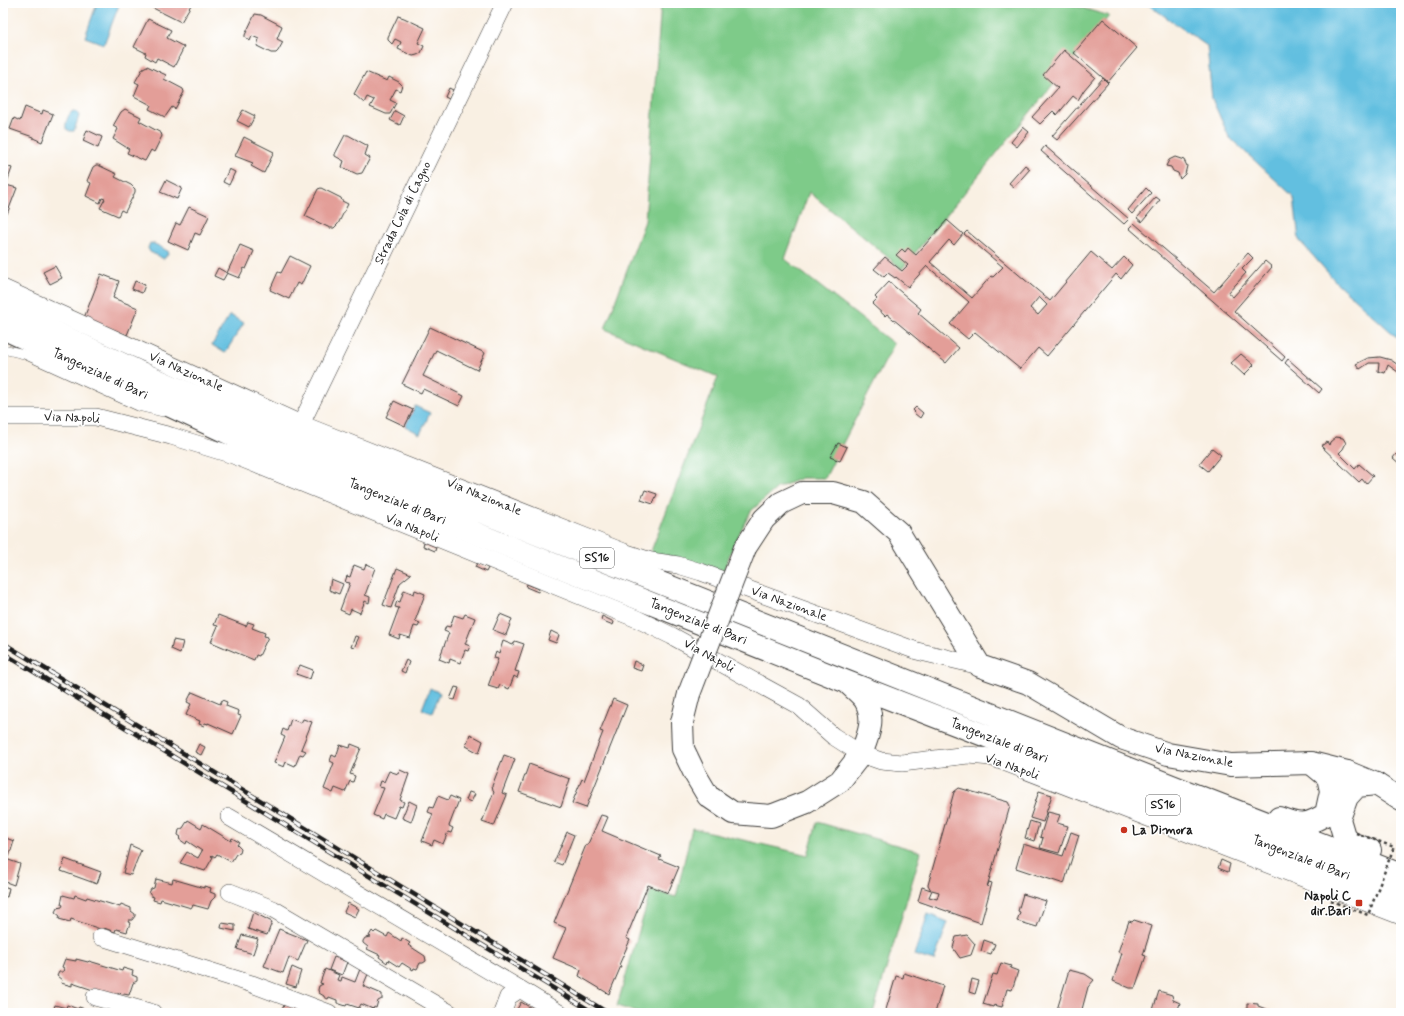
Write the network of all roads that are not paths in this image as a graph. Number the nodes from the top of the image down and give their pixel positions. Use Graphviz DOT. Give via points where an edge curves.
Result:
graph roads {
  1 [pos="505,3"];
  2 [pos="3,288"];
  3 [pos="3,308"];
  4 [pos="3,328"];
  5 [pos="3,349"];
  6 [pos="3,417"];
  7 [pos="200,421"];
  8 [pos="301,424"];
  9 [pos="980,666"];
  10 [pos="847,682"];
  11 [pos="925,713"];
  12 [pos="870,729"];
  13 [pos="861,754"];
  14 [pos="1311,763"];
  15 [pos="1347,772"];
  16 [pos="1376,784"];
  17 [pos="1339,794"];
  18 [pos="1196,796"];
  19 [pos="1401,800"];
  20 [pos="229,817"];
  21 [pos="1401,863"];
  22 [pos="1401,875"];
  23 [pos="230,892"];
  24 [pos="1401,897"];
  25 [pos="1401,916"];
  26 [pos="101,937"];
  27 [pos="520,989"];
  28 [pos="95,997"];
  29 [pos="153,1013"];
  30 [pos="329,1013"];
  31 [pos="450,1013"];
  32 [pos="502,1013"];
  33 [pos="559,1013"];
  1 -- 8 [label="street, Strada Cola di Cagno"];
  2 -- 8 [label="street, Via Nazionale"];
  3 -- 18 [label="main road, Tangenziale di Bari / SS16" via="137,371 250,420"];
  4 -- 7 [label="main road, Tangenziale di Bari / SS16"];
  5 -- 7 [label="lane" via="24,354 138,406"];
  6 -- 13 [label="street, Via Napoli" via="96,417 129,424 233,455 637,619 799,706 834,736"];
  7 -- 10 [label="main road, Tangenziale di Bari / SS16"];
  8 -- 9 [label="street, Via Nazionale" via="624,552 700,572 917,651"];
  9 -- 13 [label="main road, bridge" via="899,533 864,502 833,493 802,493 781,503 764,519 745,548 688,694 682,722 683,749 708,796 733,813 772,816 807,802 840,780"];
  9 -- 14 [label="main road, Via Nazionale" via="1028,683 1121,738 1168,754 1231,765"];
  10 -- 11 [label="main road, Tangenziale di Bari / SS16"];
  10 -- 12 [label="main road" via="864,700 871,714"];
  11 -- 12 [label="main road" via="896,712 882,717"];
  11 -- 24 [label="main road, Tangenziale di Bari / SS16"];
  12 -- 13 [label="main road"];
  13 -- 25 [label="street, Via Napoli" via="881,761 902,763 968,755 991,757"];
  14 -- 15 [label="main road, Via Nazionale"];
  14 -- 17 [label="main road" via="1328,777"];
  15 -- 16 [label="main road, Via Nazionale"];
  15 -- 17 [label="main road"];
  16 -- 17 [label="main road" via="1357,786"];
  16 -- 19 [label="main road"];
  17 -- 18 [label="main road" via="1326,814 1314,822 1295,824 1236,801"];
  17 -- 21 [label="main road" via="1339,819 1344,836 1351,843"];
  18 -- 22 [label="main road, Tangenziale di Bari / SS16"];
  20 -- 27 [label="street"];
  23 -- 31 [label="street" via="273,910"];
  26 -- 30 [label="street" via="252,984"];
  27 -- 32 [label="street" via="508,997"];
  27 -- 33 [label="street"];
  28 -- 29 [label="street"];
}
